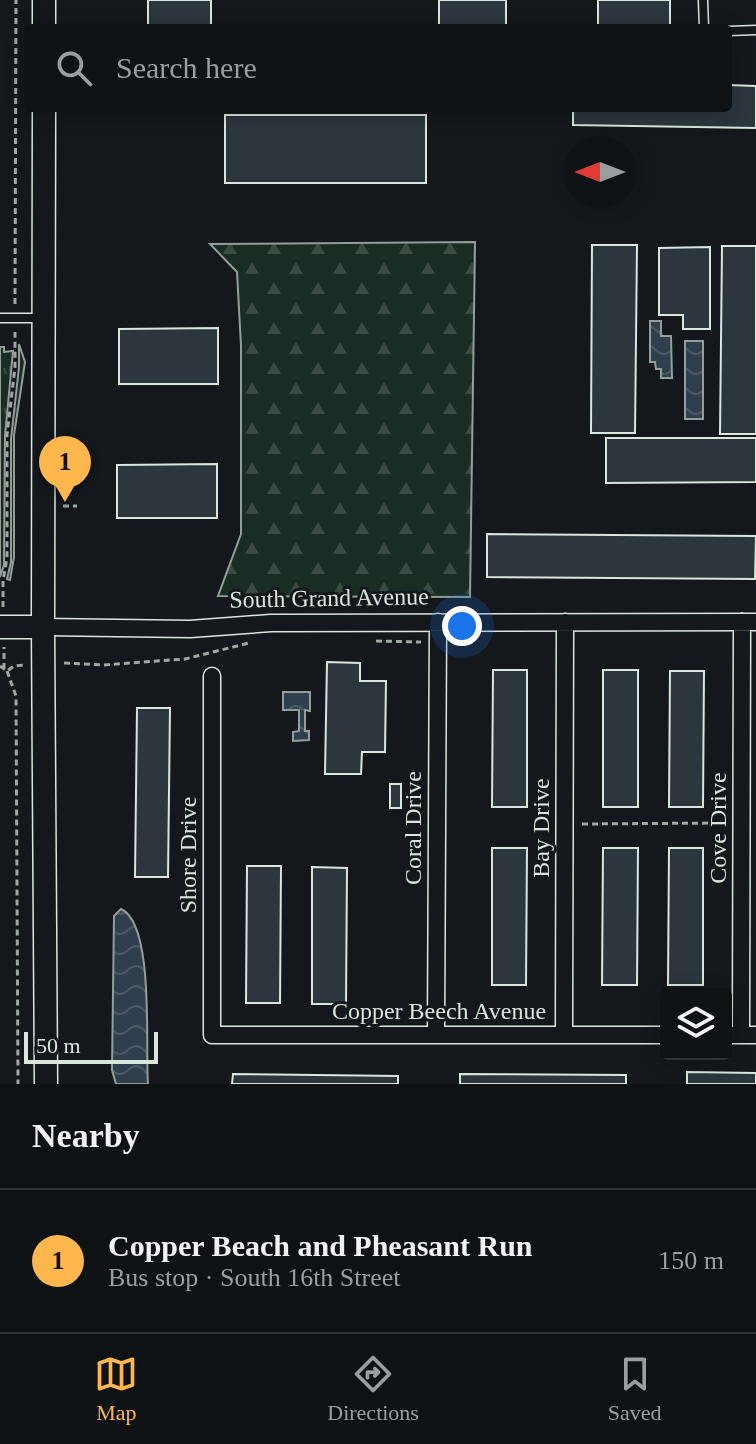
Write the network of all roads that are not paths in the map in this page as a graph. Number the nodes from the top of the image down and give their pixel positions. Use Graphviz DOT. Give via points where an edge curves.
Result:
graph roads {
  1 [pos="44,0"];
  2 [pos="703,0"];
  3 [pos="44,24"];
  4 [pos="704,24"];
  5 [pos="756,30"];
  6 [pos="732,31"];
  7 [pos="44,112"];
  8 [pos="0,318"];
  9 [pos="43,318"];
  10 [pos="438,622"];
  11 [pos="565,622"];
  12 [pos="749,622"];
  13 [pos="0,627"];
  14 [pos="43,627"];
  15 [pos="212,676"];
  16 [pos="212,1035"];
  17 [pos="436,1035"];
  18 [pos="564,1035"];
  19 [pos="660,1035"];
  20 [pos="741,1035"];
  21 [pos="46,1084"];
  1 -- 3 [label="main road"];
  2 -- 4 [label="lane"];
  5 -- 6 [label="lane"];
  7 -- 9 [label="main road"];
  8 -- 9 [label="lane"];
  9 -- 14 [label="main road"];
  10 -- 11 [label="street, South Grand Avenue"];
  10 -- 14 [label="street, South Grand Avenue"];
  10 -- 17 [label="street, Coral Drive"];
  11 -- 12 [label="street, South Grand Avenue"];
  11 -- 18 [label="street, Bay Drive"];
  12 -- 20 [label="street, Cove Drive"];
  13 -- 14 [label="main road, South Grand Avenue"];
  14 -- 21 [label="main road"];
  15 -- 16 [label="street, Shore Drive"];
  16 -- 17 [label="street, Copper Beech Avenue"];
  17 -- 18 [label="street, Copper Beech Avenue"];
  18 -- 19 [label="street, Copper Beech Avenue"];
}
